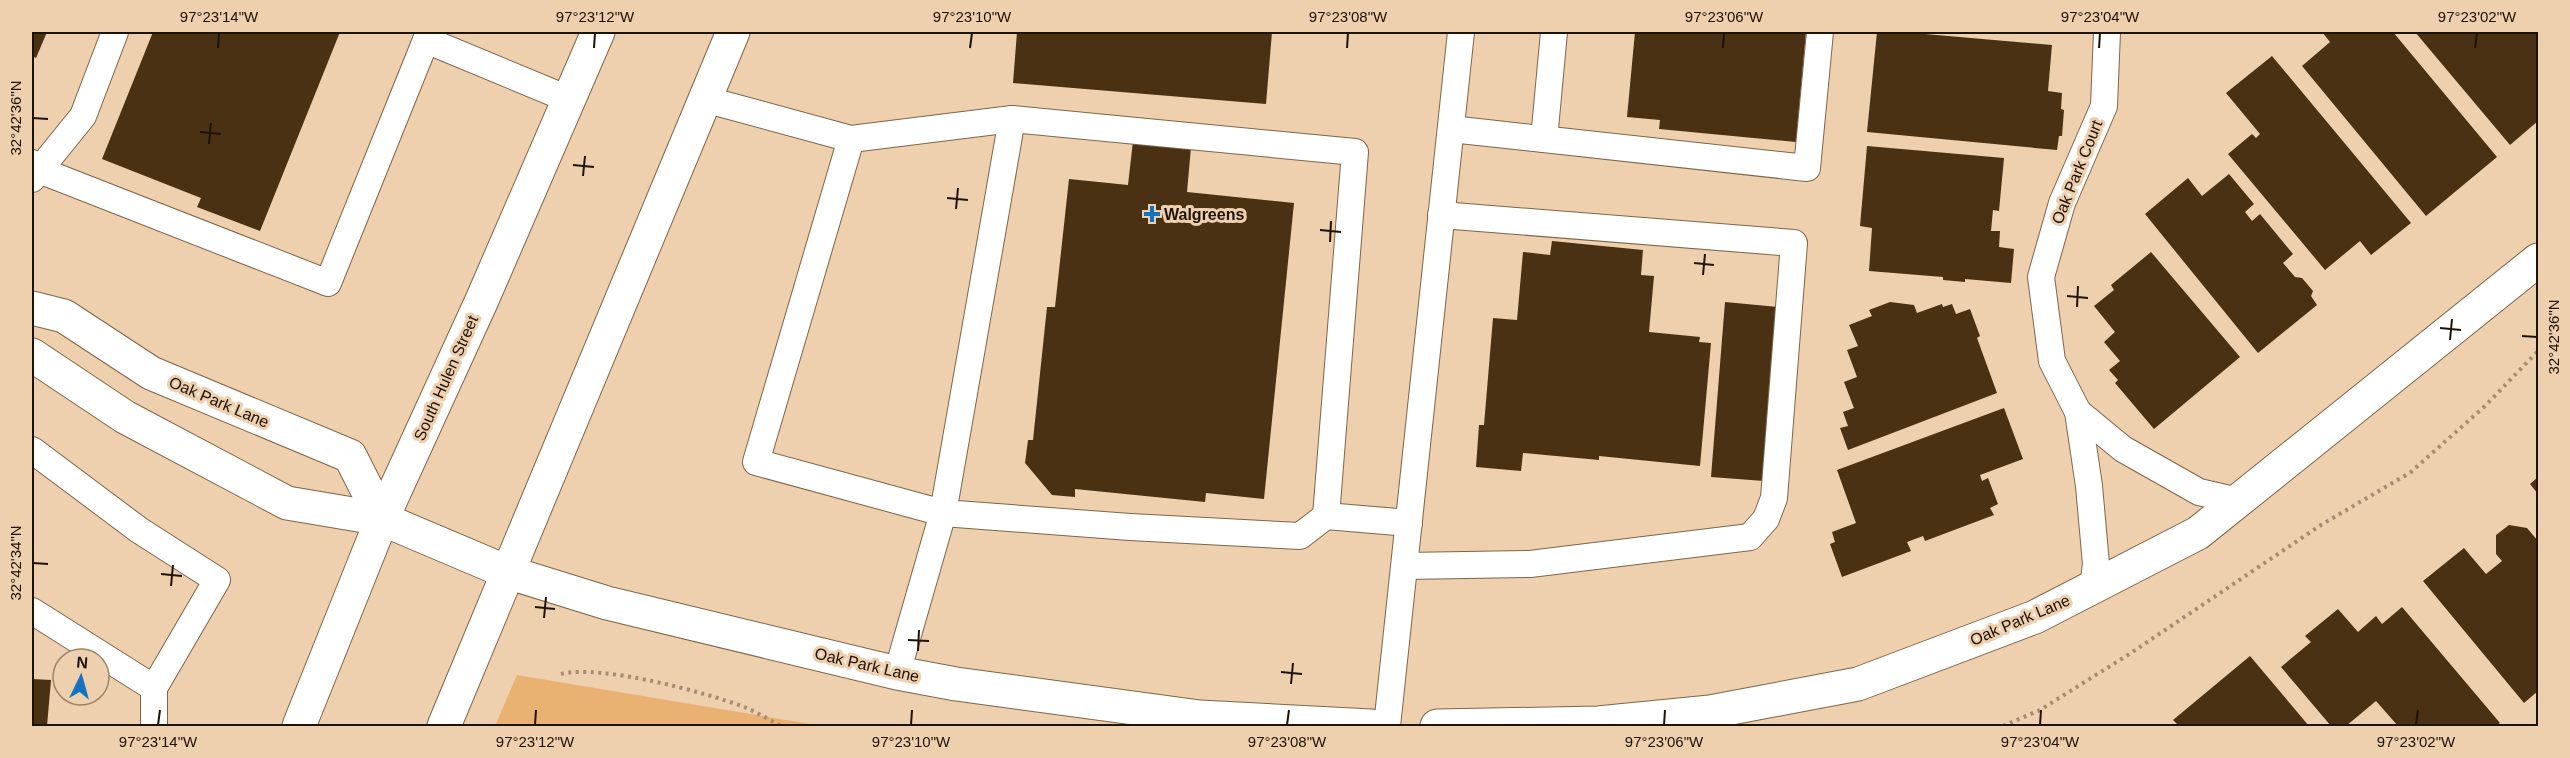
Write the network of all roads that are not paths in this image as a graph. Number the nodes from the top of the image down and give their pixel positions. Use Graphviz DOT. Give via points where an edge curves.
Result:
graph roads {
  1 [pos="115,32"];
  2 [pos="598,32"];
  3 [pos="733,32"];
  4 [pos="1461,32"];
  5 [pos="1554,32"];
  6 [pos="1820,32"];
  7 [pos="2107,32"];
  8 [pos="428,36"];
  9 [pos="568,99"];
  10 [pos="704,99"];
  11 [pos="1012,119"];
  12 [pos="1451,129"];
  13 [pos="851,139"];
  14 [pos="1544,140"];
  15 [pos="34,171"];
  16 [pos="1441,215"];
  17 [pos="2538,260"];
  18 [pos="32,308"];
  19 [pos="32,355"];
  20 [pos="2078,412"];
  21 [pos="32,450"];
  22 [pos="2238,501"];
  23 [pos="943,513"];
  24 [pos="1326,516"];
  25 [pos="382,519"];
  26 [pos="1409,523"];
  27 [pos="1405,566"];
  28 [pos="507,572"];
  29 [pos="2093,587"];
  30 [pos="32,611"];
  31 [pos="897,673"];
  32 [pos="154,688"];
  33 [pos="154,726"];
  34 [pos="299,726"];
  35 [pos="444,726"];
  36 [pos="1371,726"];
  37 [pos="1387,726"];
  38 [pos="1437,726"];
  1 -- 15 [label="lane" via="83,116"];
  2 -- 9 [label="street, South Hulen Street"];
  3 -- 10 [label="street"];
  4 -- 12 [label="lane"];
  5 -- 14 [label="lane"];
  6 -- 14 [label="lane" via="1807,168"];
  7 -- 20 [label="lane, Oak Park Court" via="2104,106 2061,203 2041,277 2052,361"];
  8 -- 9 [label="lane"];
  8 -- 15 [label="lane" via="328,283"];
  9 -- 25 [label="street, South Hulen Street"];
  10 -- 13 [label="lane"];
  10 -- 28 [label="street"];
  11 -- 13 [label="lane"];
  11 -- 23 [label="lane"];
  11 -- 24 [label="lane" via="1356,152"];
  12 -- 14 [label="lane"];
  12 -- 16 [label="lane"];
  13 -- 23 [label="lane" via="756,462"];
  16 -- 26 [label="lane"];
  16 -- 27 [label="lane" via="1794,243 1774,498 1766,519 1750,537 1530,564"];
  17 -- 22 [label="street, Oak Park Lane"];
  18 -- 25 [label="street, Oak Park Lane" via="64,316 152,373 350,456"];
  19 -- 25 [label="street, Oak Park Lane" via="125,417 287,503"];
  20 -- 22 [label="lane, Oak Park Court" via="2123,449 2199,492"];
  20 -- 29 [label="lane, Oak Park Court" via="2096,564"];
  21 -- 32 [label="lane" via="139,530 217,580"];
  22 -- 29 [label="street, Oak Park Lane" via="2198,533"];
  23 -- 24 [label="lane" via="1300,536"];
  23 -- 31 [label="lane"];
  24 -- 26 [label="lane"];
  25 -- 28 [label="street, Oak Park Lane"];
  25 -- 34 [label="street, South Hulen Street"];
  26 -- 27 [label="lane"];
  27 -- 37 [label="lane"];
  28 -- 31 [label="street, Oak Park Lane" via="607,603"];
  28 -- 35 [label="street"];
  29 -- 38 [label="street, Oak Park Lane" via="2035,617 1858,684 1710,712 1598,723"];
  30 -- 32 [label="lane"];
  31 -- 36 [label="street, Oak Park Lane" via="1200,717"];
  32 -- 33 [label="lane"];
}
